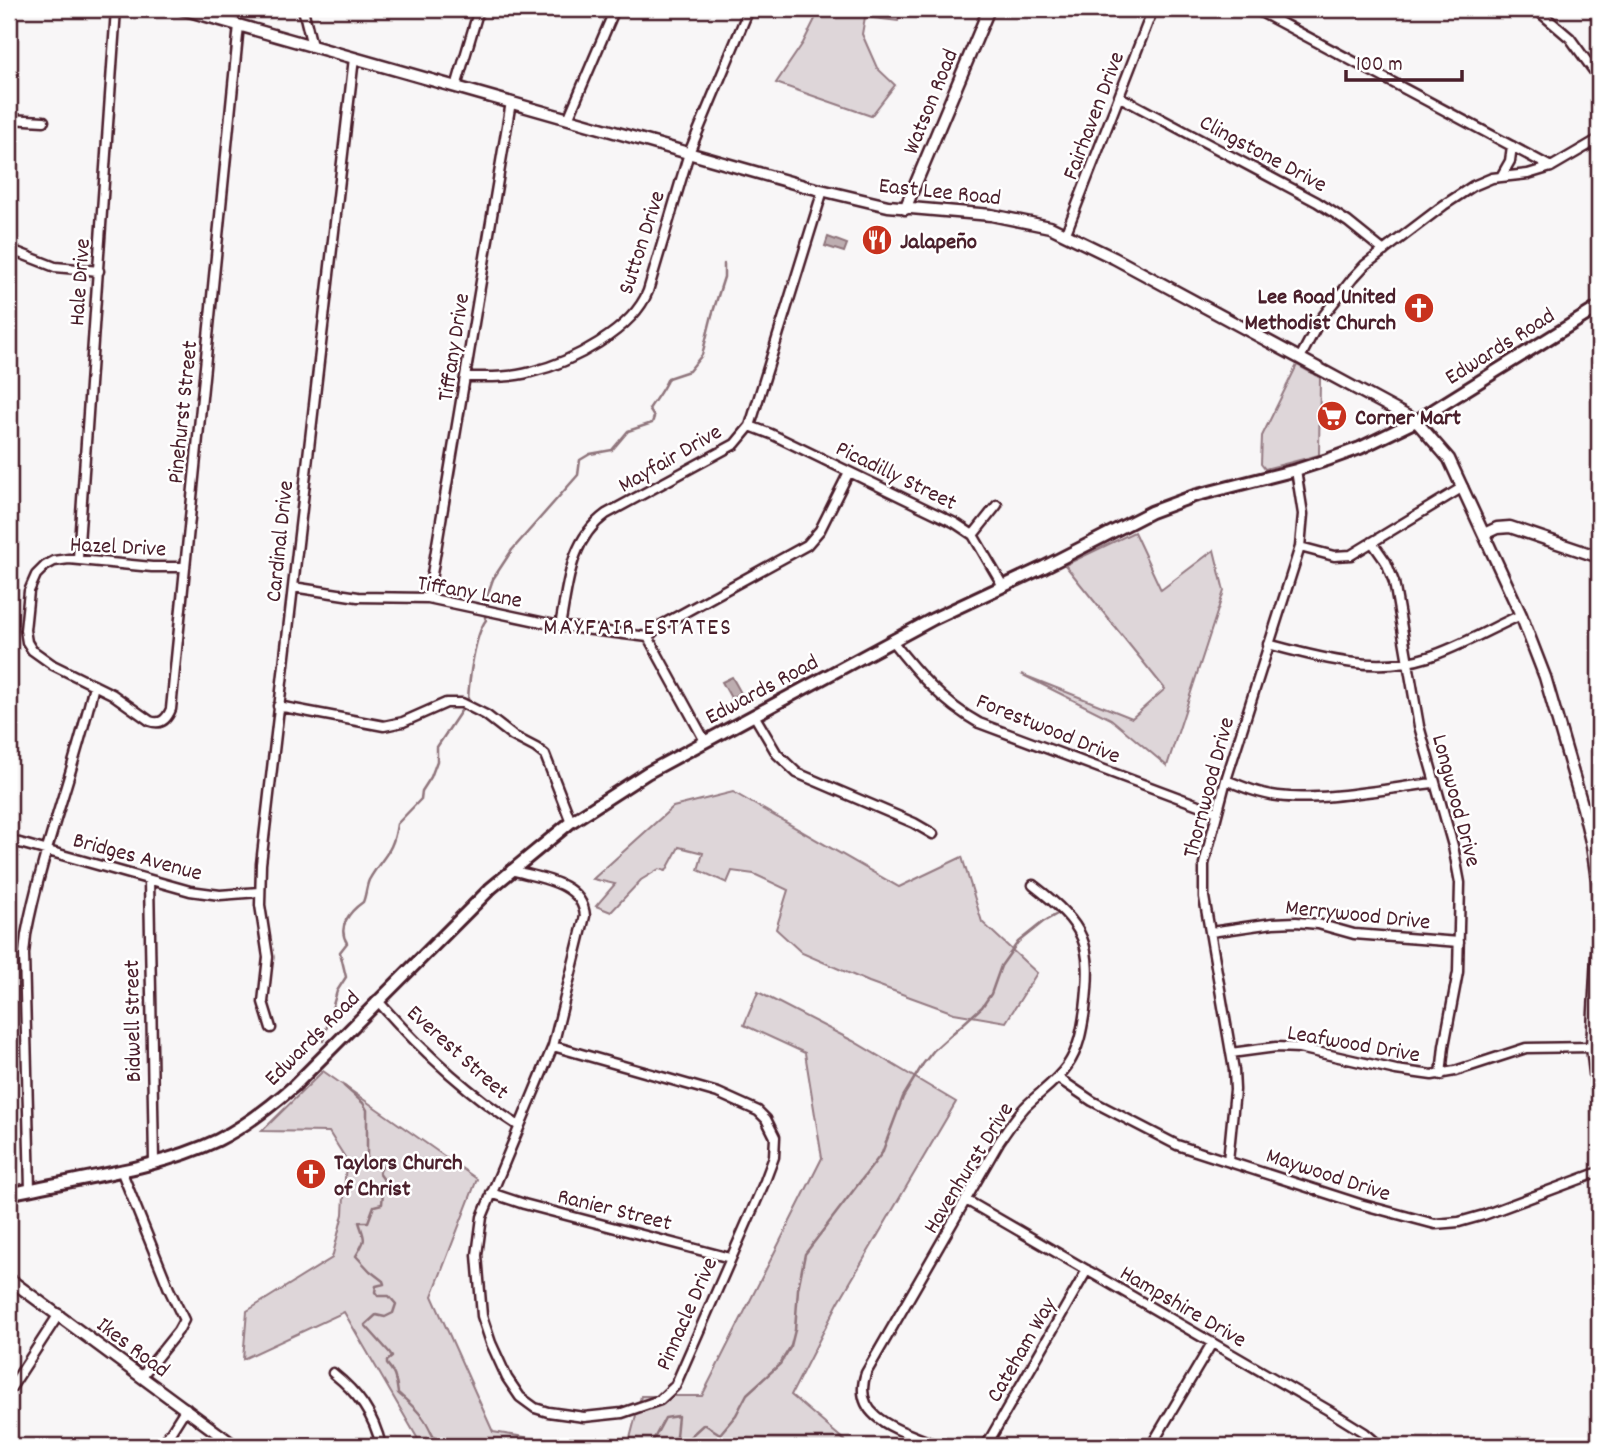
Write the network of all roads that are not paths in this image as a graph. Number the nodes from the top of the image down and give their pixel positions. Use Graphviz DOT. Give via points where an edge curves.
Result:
graph roads {
  1 [pos="116,9"];
  2 [pos="303,9"];
  3 [pos="479,9"];
  4 [pos="615,9"];
  5 [pos="750,9"];
  6 [pos="989,9"];
  7 [pos="1153,9"];
  8 [pos="1255,9"];
  9 [pos="1536,9"];
  10 [pos="188,10"];
  11 [pos="239,25"];
  12 [pos="313,46"];
  13 [pos="354,58"];
  14 [pos="1599,78"];
  15 [pos="456,87"];
  16 [pos="1120,97"];
  17 [pos="511,102"];
  18 [pos="568,118"];
  19 [pos="9,119"];
  20 [pos="44,121"];
  21 [pos="1599,139"];
  22 [pos="1512,146"];
  23 [pos="688,153"];
  24 [pos="1552,167"];
  25 [pos="1502,175"];
  26 [pos="823,190"];
  27 [pos="905,209"];
  28 [pos="1066,233"];
  29 [pos="9,249"];
  30 [pos="1384,251"];
  31 [pos="99,271"];
  32 [pos="1599,307"];
  33 [pos="1300,358"];
  34 [pos="466,377"];
  35 [pos="1416,421"];
  36 [pos="750,426"];
  37 [pos="1296,470"];
  38 [pos="849,472"];
  39 [pos="1462,487"];
  40 [pos="997,505"];
  41 [pos="1484,534"];
  42 [pos="973,535"];
  43 [pos="1372,541"];
  44 [pos="1300,547"];
  45 [pos="1599,557"];
  46 [pos="78,558"];
  47 [pos="185,567"];
  48 [pos="1003,586"];
  49 [pos="293,587"];
  50 [pos="428,598"];
  51 [pos="1521,615"];
  52 [pos="560,626"];
  53 [pos="648,637"];
  54 [pos="891,641"];
  55 [pos="1268,644"];
  56 [pos="1408,662"];
  57 [pos="94,685"];
  58 [pos="278,706"];
  59 [pos="754,715"];
  60 [pos="705,741"];
  61 [pos="1226,780"];
  62 [pos="1434,783"];
  63 [pos="1217,811"];
  64 [pos="571,822"];
  65 [pos="933,834"];
  66 [pos="9,840"];
  67 [pos="48,851"];
  68 [pos="511,870"];
  69 [pos="149,880"];
  70 [pos="1598,881"];
  71 [pos="1033,885"];
  72 [pos="259,892"];
  73 [pos="1211,932"];
  74 [pos="1459,942"];
  75 [pos="377,1000"];
  76 [pos="271,1028"];
  77 [pos="553,1046"];
  78 [pos="1592,1047"];
  79 [pos="1231,1053"];
  80 [pos="1441,1075"];
  81 [pos="1058,1078"];
  82 [pos="1599,1108"];
  83 [pos="519,1126"];
  84 [pos="154,1161"];
  85 [pos="1228,1161"];
  86 [pos="121,1170"];
  87 [pos="1599,1172"];
  88 [pos="30,1189"];
  89 [pos="491,1193"];
  90 [pos="9,1194"];
  91 [pos="966,1200"];
  92 [pos="730,1258"];
  93 [pos="1087,1270"];
  94 [pos="9,1279"];
  95 [pos="59,1314"];
  96 [pos="1212,1343"];
  97 [pos="333,1373"];
  98 [pos="142,1376"];
  99 [pos="9,1391"];
  100 [pos="186,1408"];
  101 [pos="162,1446"];
  102 [pos="235,1446"];
  103 [pos="381,1446"];
  104 [pos="939,1446"];
  105 [pos="986,1446"];
  106 [pos="1151,1446"];
  107 [pos="1380,1446"];
  1 -- 31 [label="street, Hale Drive"];
  2 -- 12 [label="street"];
  3 -- 15 [label="street"];
  4 -- 18 [label="street"];
  5 -- 23 [label="street, Sutton Drive"];
  6 -- 27 [label="street, Watson Road"];
  7 -- 16 [label="street, Fairhaven Drive"];
  8 -- 22 [label="street"];
  9 -- 14 [label="street" via="1570,38"];
  10 -- 11 [label="street, East Lee Road"];
  11 -- 12 [label="street, East Lee Road"];
  11 -- 47 [label="street, Pinehurst Street"];
  12 -- 13 [label="street, East Lee Road"];
  13 -- 15 [label="street, East Lee Road"];
  13 -- 49 [label="street, Cardinal Drive"];
  15 -- 17 [label="street, East Lee Road"];
  16 -- 28 [label="street, Fairhaven Drive"];
  16 -- 30 [label="street, Clingstone Drive" via="1317,202"];
  17 -- 18 [label="street, East Lee Road"];
  17 -- 34 [label="street, Tiffany Drive"];
  18 -- 23 [label="street, East Lee Road"];
  19 -- 20 [label="street"];
  21 -- 24 [label="street"];
  22 -- 24 [label="street"];
  22 -- 25 [label="street"];
  23 -- 26 [label="street, East Lee Road"];
  23 -- 34 [label="street, Sutton Drive" via="648,291 635,313 600,341 552,366 512,376"];
  24 -- 25 [label="street"];
  25 -- 30 [label="street" via="1473,186"];
  26 -- 27 [label="street, East Lee Road"];
  26 -- 36 [label="street, Mayfair Drive"];
  27 -- 28 [label="street, East Lee Road" via="1010,217"];
  28 -- 33 [label="street, East Lee Road"];
  29 -- 31 [label="street" via="55,267"];
  30 -- 33 [label="street" via="1329,306"];
  31 -- 46 [label="street, Hale Drive"];
  32 -- 35 [label="main road, Edwards Road"];
  33 -- 35 [label="street, East Lee Road"];
  34 -- 50 [label="street, Tiffany Drive"];
  35 -- 37 [label="main road, Edwards Road" via="1360,448"];
  35 -- 39 [label="street, East Lee Road" via="1449,460"];
  36 -- 38 [label="street, Picadilly Street"];
  36 -- 52 [label="street, Mayfair Drive" via="735,444 594,524 573,560"];
  37 -- 44 [label="street, Thornwood Drive" via="1303,514"];
  37 -- 48 [label="main road, Edwards Road" via="1171,503"];
  38 -- 42 [label="street, Picadilly Street"];
  38 -- 53 [label="street" via="820,530 807,545 658,627"];
  39 -- 41 [label="street, East Lee Road"];
  39 -- 43 [label="street"];
  40 -- 42 [label="street"];
  41 -- 45 [label="street" via="1510,527"];
  41 -- 51 [label="street, East Lee Road"];
  42 -- 48 [label="street, Picadilly Street"];
  43 -- 44 [label="street" via="1341,557"];
  43 -- 56 [label="street, Longwood Drive" via="1394,582"];
  44 -- 55 [label="street, Thornwood Drive"];
  46 -- 47 [label="street, Hazel Drive"];
  46 -- 57 [label="street, Hazel Drive" via="54,561 36,575 29,591 25,634 37,655"];
  47 -- 57 [label="street, Pinehurst Street" via="173,704 168,716 160,722 150,721"];
  48 -- 54 [label="main road, Edwards Road"];
  49 -- 50 [label="street, Tiffany Lane" via="358,597"];
  49 -- 58 [label="street, Cardinal Drive"];
  50 -- 52 [label="street, Tiffany Lane"];
  51 -- 56 [label="street"];
  51 -- 70 [label="street, East Lee Road" via="1545,677 1583,808"];
  52 -- 53 [label="street, Tiffany Lane"];
  53 -- 60 [label="street"];
  54 -- 59 [label="main road, Edwards Road"];
  54 -- 63 [label="street, Forestwood Drive" via="933,688 979,723"];
  55 -- 56 [label="street" via="1351,663"];
  55 -- 61 [label="street, Thornwood Drive"];
  56 -- 62 [label="street, Longwood Drive"];
  57 -- 67 [label="street"];
  58 -- 64 [label="street" via="384,726 446,703 467,704 545,755"];
  58 -- 72 [label="street, Cardinal Drive"];
  59 -- 60 [label="main road, Edwards Road"];
  59 -- 65 [label="street" via="777,754 797,773"];
  60 -- 64 [label="main road, Edwards Road"];
  61 -- 62 [label="street" via="1292,797"];
  61 -- 63 [label="street, Thornwood Drive"];
  62 -- 74 [label="street, Longwood Drive" via="1459,871"];
  63 -- 73 [label="street, Thornwood Drive" via="1203,879"];
  64 -- 68 [label="main road, Edwards Road"];
  66 -- 67 [label="street, Bridges Avenue"];
  67 -- 69 [label="street, Bridges Avenue"];
  67 -- 88 [label="street" via="24,954"];
  68 -- 75 [label="main road, Edwards Road"];
  68 -- 77 [label="street, Pinnacle Drive" via="565,886 583,907 584,922"];
  69 -- 72 [label="street, Bridges Avenue" via="211,895"];
  69 -- 84 [label="street, Bidwell Street"];
  70 -- 78 [label="street, East Lee Road"];
  71 -- 81 [label="street, Havenhurst Drive" via="1071,918 1088,959 1080,1038"];
  72 -- 76 [label="street, Cardinal Drive" via="268,957 263,1002"];
  73 -- 74 [label="street, Merrywood Drive" via="1296,922 1354,934"];
  73 -- 79 [label="street, Thornwood Drive"];
  74 -- 80 [label="street, Longwood Drive"];
  75 -- 83 [label="street, Everest Street" via="459,1082"];
  75 -- 84 [label="main road, Edwards Road" via="293,1087 258,1116 204,1146"];
  77 -- 83 [label="street, Pinnacle Drive"];
  77 -- 92 [label="street, Pinnacle Drive" via="718,1093 748,1105 766,1119 775,1137 774,1157"];
  78 -- 80 [label="street, Leafwood Drive" via="1526,1048"];
  78 -- 82 [label="street, East Lee Road"];
  79 -- 80 [label="street, Leafwood Drive" via="1299,1048 1407,1073"];
  79 -- 85 [label="street, Thornwood Drive" via="1235,1090"];
  81 -- 85 [label="street, Maywood Drive" via="1161,1138"];
  81 -- 91 [label="street, Havenhurst Drive" via="1011,1124"];
  83 -- 89 [label="street, Pinnacle Drive"];
  84 -- 86 [label="main road, Edwards Road"];
  85 -- 87 [label="street, Maywood Drive" via="1360,1204 1441,1224 1484,1216"];
  86 -- 88 [label="main road, Edwards Road"];
  86 -- 98 [label="street" via="184,1320"];
  88 -- 90 [label="main road, Edwards Road"];
  89 -- 92 [label="street, Ranier Street"];
  89 -- 92 [label="street, Pinnacle Drive" via="477,1241 486,1331 514,1388 528,1403 548,1412 584,1417 622,1413 665,1396 678,1380"];
  91 -- 93 [label="street, Hampshire Drive"];
  91 -- 104 [label="street, Havenhurst Drive" via="866,1373 863,1386 864,1402 876,1417"];
  93 -- 96 [label="street, Hampshire Drive"];
  93 -- 105 [label="street, Cateham Way"];
  94 -- 95 [label="street, Ikes Road"];
  95 -- 98 [label="street, Ikes Road"];
  95 -- 99 [label="street"];
  96 -- 106 [label="street"];
  96 -- 107 [label="street, Hampshire Drive"];
  97 -- 103 [label="street" via="367,1408"];
  98 -- 100 [label="street, Ikes Road"];
  100 -- 101 [label="street"];
  100 -- 102 [label="street, Ikes Road"];
}
